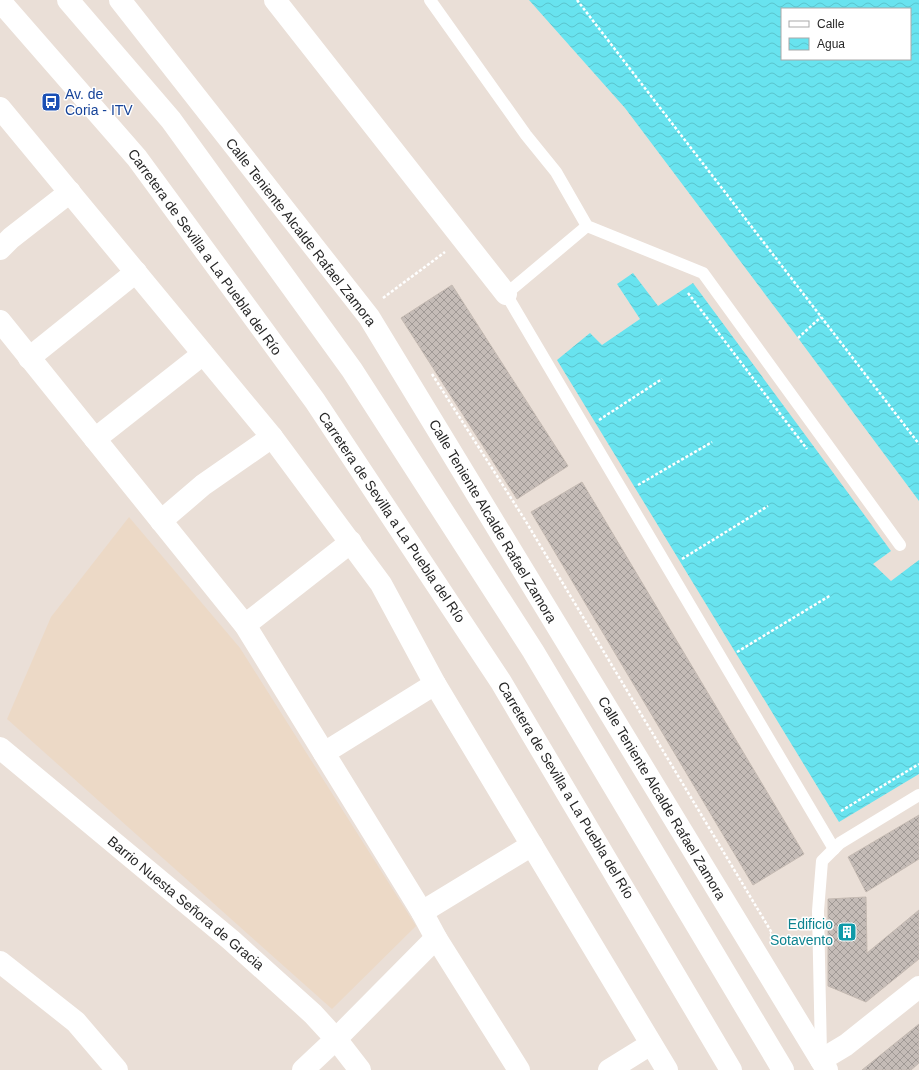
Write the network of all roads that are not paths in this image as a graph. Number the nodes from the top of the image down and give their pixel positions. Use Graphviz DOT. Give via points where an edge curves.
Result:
graph roads {
  1 [pos="68,0"];
  2 [pos="120,0"];
  3 [pos="275,0"];
  4 [pos="430,0"];
  5 [pos="0,1"];
  6 [pos="2,112"];
  7 [pos="70,192"];
  8 [pos="587,226"];
  9 [pos="0,249"];
  10 [pos="136,272"];
  11 [pos="506,294"];
  12 [pos="0,321"];
  13 [pos="204,354"];
  14 [pos="29,358"];
  15 [pos="272,437"];
  16 [pos="95,439"];
  17 [pos="161,521"];
  18 [pos="351,542"];
  19 [pos="900,545"];
  20 [pos="245,625"];
  21 [pos="435,684"];
  22 [pos="0,748"];
  23 [pos="324,753"];
  24 [pos="919,795"];
  25 [pos="532,845"];
  26 [pos="834,849"];
  27 [pos="422,912"];
  28 [pos="436,938"];
  29 [pos="0,962"];
  30 [pos="919,987"];
  31 [pos="707,1028"];
  32 [pos="336,1039"];
  33 [pos="651,1044"];
  34 [pos="824,1065"];
  35 [pos="117,1070"];
  36 [pos="302,1070"];
  37 [pos="360,1070"];
  38 [pos="519,1070"];
  39 [pos="609,1070"];
  40 [pos="666,1070"];
  41 [pos="718,1070"];
  42 [pos="731,1070"];
  43 [pos="783,1070"];
  1 -- 43 [label="street" via="171,120 352,370 533,650"];
  2 -- 34 [label="street, Calle Teniente Alcalde Rafael Zamora" via="365,311"];
  3 -- 11 [label="street"];
  4 -- 8 [label="lane" via="526,135 556,172"];
  5 -- 31 [label="street, Carretera de Sevilla a La Puebla del Río" via="137,158 315,401 501,682"];
  6 -- 7 [label="street"];
  7 -- 9 [label="street"];
  7 -- 10 [label="street"];
  8 -- 11 [label="lane"];
  8 -- 19 [label="lane" via="703,273"];
  10 -- 13 [label="street"];
  10 -- 14 [label="street"];
  11 -- 26 [label="lane"];
  12 -- 14 [label="street"];
  13 -- 15 [label="street"];
  13 -- 16 [label="street"];
  14 -- 16 [label="street"];
  15 -- 17 [label="street" via="203,485"];
  15 -- 18 [label="street"];
  16 -- 17 [label="street"];
  17 -- 20 [label="street"];
  18 -- 20 [label="street"];
  18 -- 21 [label="street" via="381,584"];
  20 -- 23 [label="street"];
  21 -- 23 [label="street"];
  21 -- 25 [label="street"];
  22 -- 32 [label="street, Barrio Nuesta Señora de Gracia" via="231,940 313,1014"];
  23 -- 27 [label="street"];
  24 -- 26 [label="lane" via="840,842"];
  25 -- 27 [label="street"];
  25 -- 33 [label="street"];
  26 -- 34 [label="lane" via="822,861 818,911"];
  27 -- 28 [label="street"];
  28 -- 32 [label="street"];
  28 -- 38 [label="street"];
  29 -- 35 [label="street" via="76,1022"];
  30 -- 34 [label="street"];
  31 -- 41 [label="lane"];
  31 -- 42 [label="street, Carretera de Sevilla a La Puebla del Río"];
  32 -- 36 [label="street"];
  32 -- 37 [label="street, Barrio Nuesta Señora de Gracia"];
  33 -- 39 [label="street"];
  33 -- 40 [label="street"];
}
